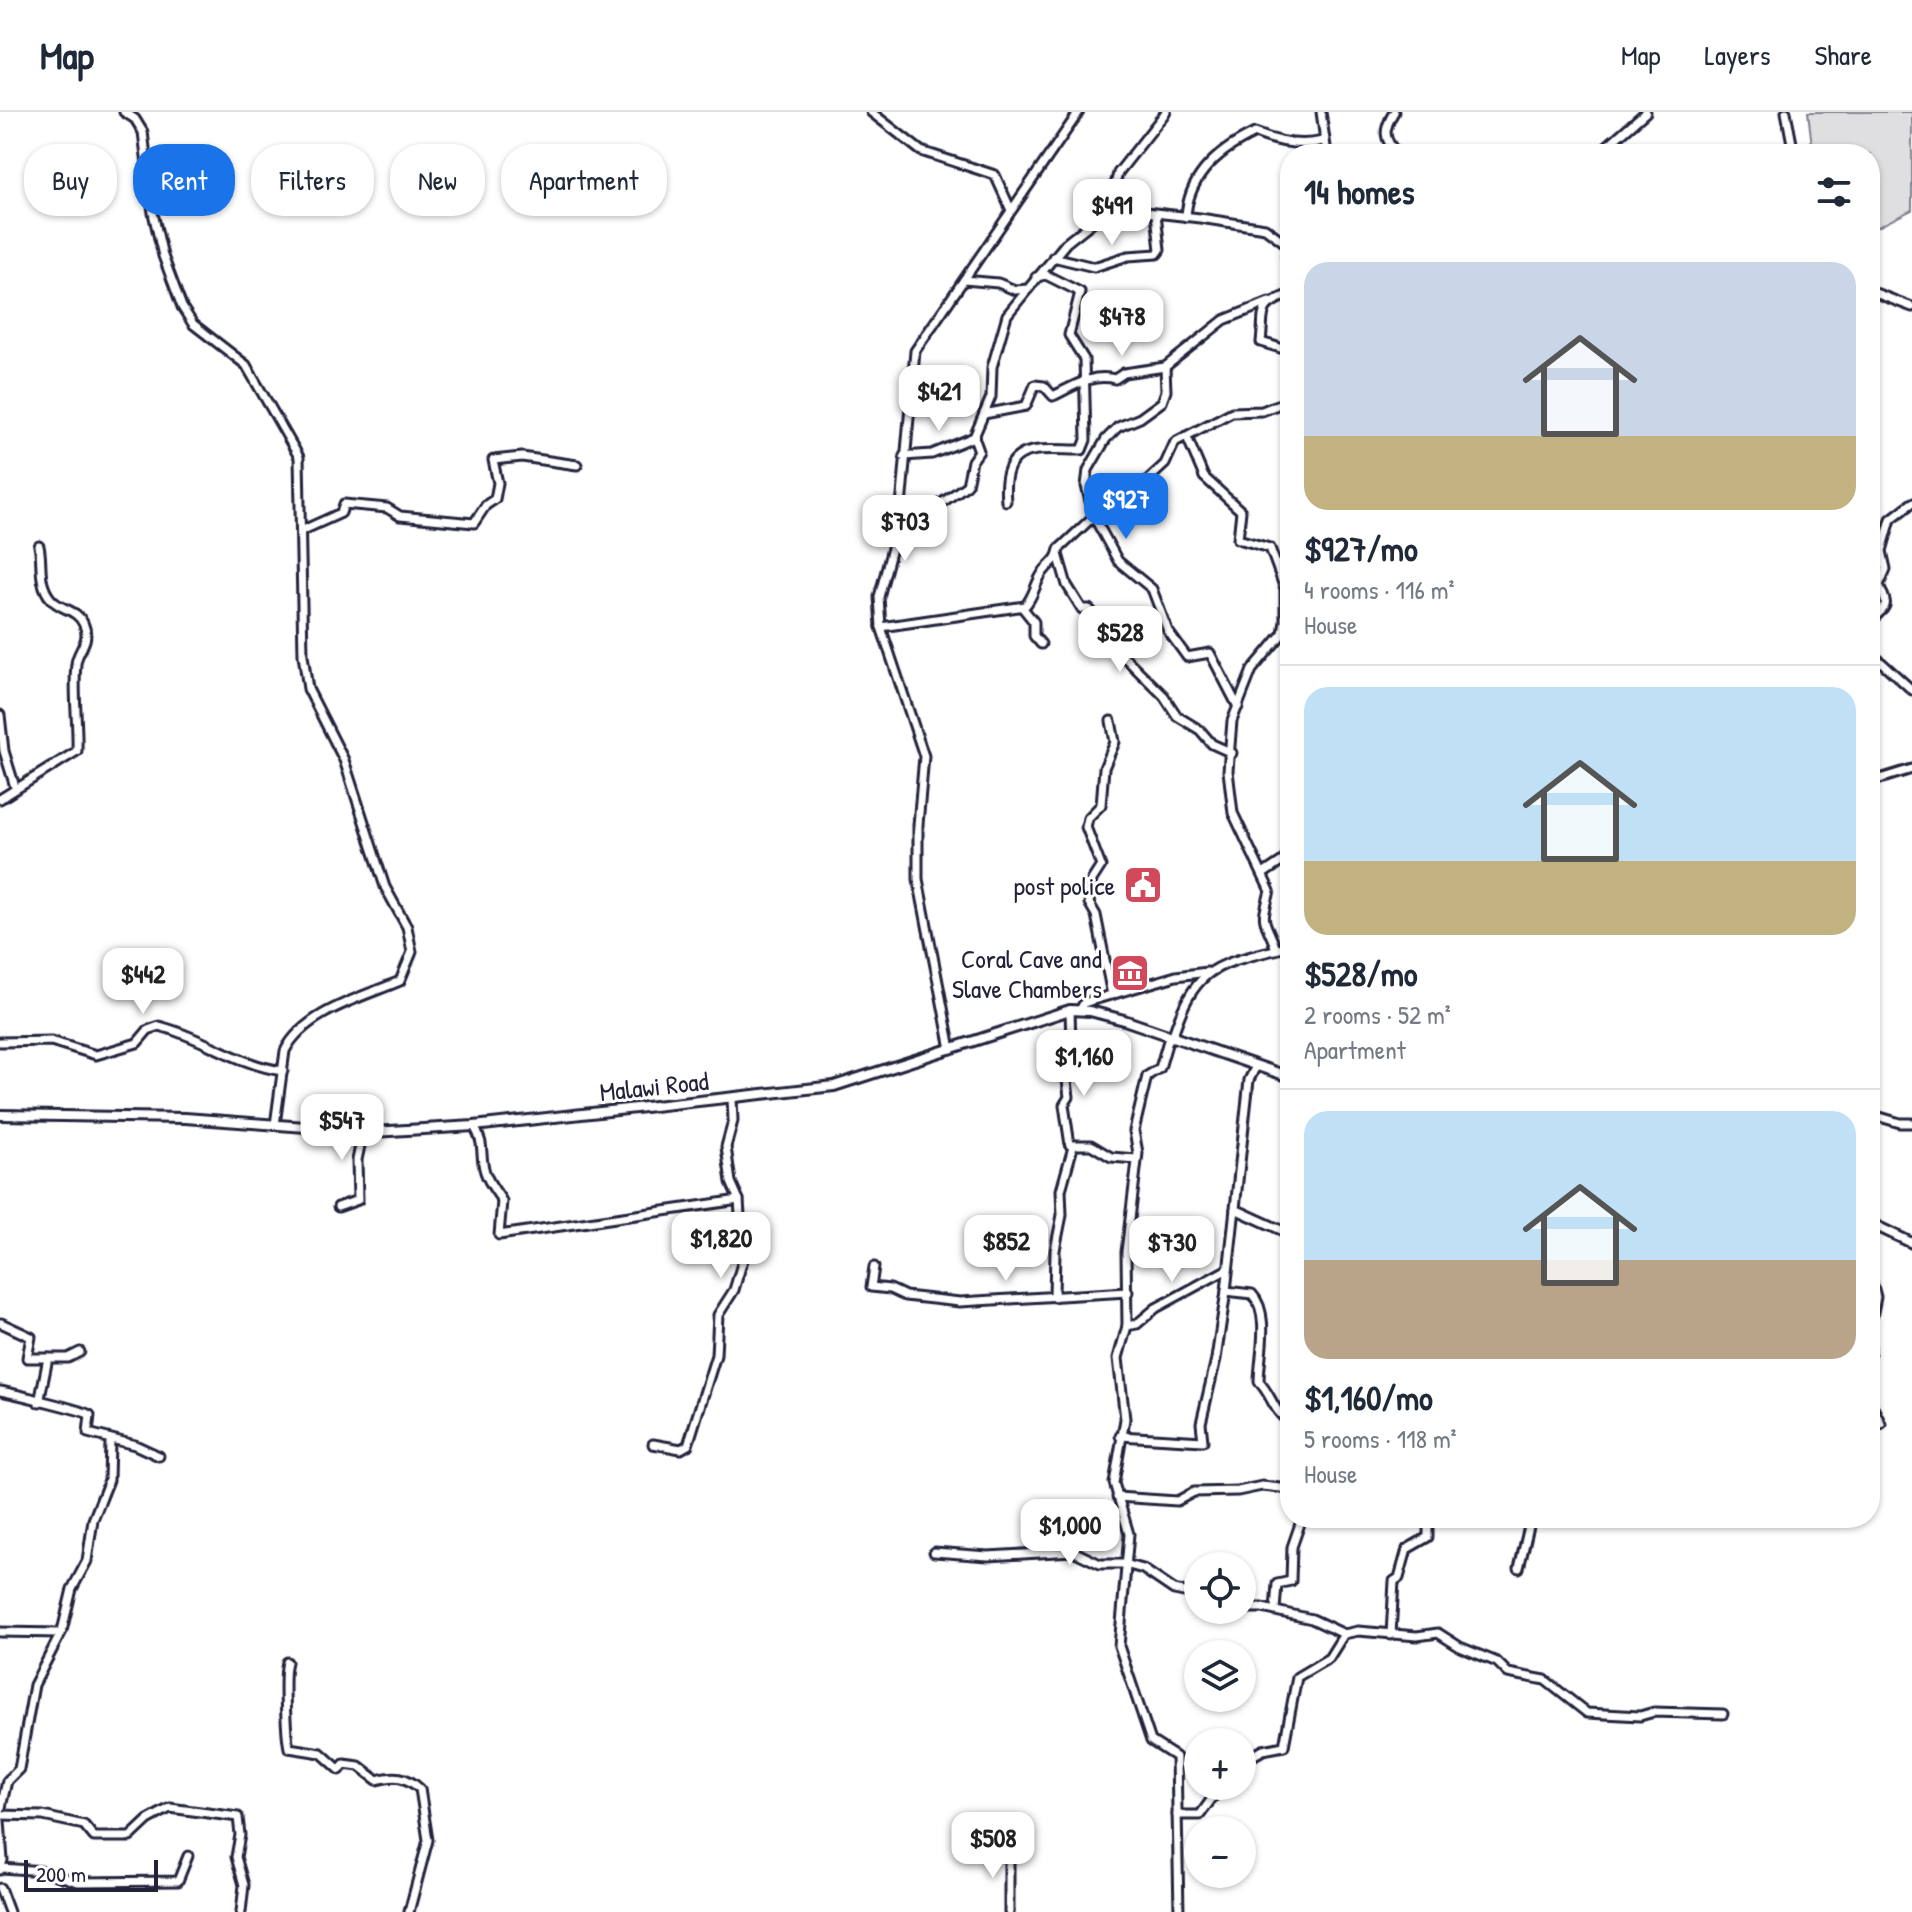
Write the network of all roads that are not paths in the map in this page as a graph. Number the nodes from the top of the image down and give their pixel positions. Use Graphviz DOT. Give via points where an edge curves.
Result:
graph roads {
  1 [pos="124,112"];
  2 [pos="871,112"];
  3 [pos="1079,112"];
  4 [pos="1166,112"];
  5 [pos="1321,112"];
  6 [pos="1394,112"];
  7 [pos="1646,112"];
  8 [pos="1786,112"];
  9 [pos="1323,141"];
  10 [pos="1324,144"];
  11 [pos="1388,144"];
  12 [pos="1609,144"];
  13 [pos="1792,144"];
  14 [pos="1010,208"];
  15 [pos="1156,214"];
  16 [pos="1186,217"];
  17 [pos="1097,219"];
  18 [pos="1280,239"];
  19 [pos="1053,257"];
  20 [pos="1036,277"];
  21 [pos="964,280"];
  22 [pos="1028,289"];
  23 [pos="1880,295"];
  24 [pos="1280,298"];
  25 [pos="1269,302"];
  26 [pos="1912,307"];
  27 [pos="1280,348"];
  28 [pos="1165,367"];
  29 [pos="1085,382"];
  30 [pos="1280,404"];
  31 [pos="984,414"];
  32 [pos="974,437"];
  33 [pos="1187,437"];
  34 [pos="904,456"];
  35 [pos="577,465"];
  36 [pos="1006,501"];
  37 [pos="1912,503"];
  38 [pos="1094,517"];
  39 [pos="900,518"];
  40 [pos="301,531"];
  41 [pos="39,546"];
  42 [pos="1058,554"];
  43 [pos="1280,575"];
  44 [pos="1880,583"];
  45 [pos="1880,587"];
  46 [pos="1022,607"];
  47 [pos="1880,614"];
  48 [pos="881,627"];
  49 [pos="1280,637"];
  50 [pos="1041,644"];
  51 [pos="1880,661"];
  52 [pos="1912,690"];
  53 [pos="1238,707"];
  54 [pos="0,715"];
  55 [pos="1111,721"];
  56 [pos="2,752"];
  57 [pos="1232,753"];
  58 [pos="1912,769"];
  59 [pos="1880,779"];
  60 [pos="15,787"];
  61 [pos="0,799"];
  62 [pos="1280,863"];
  63 [pos="1263,874"];
  64 [pos="1280,948"];
  65 [pos="1276,949"];
  66 [pos="1207,972"];
  67 [pos="1112,995"];
  68 [pos="1070,1010"];
  69 [pos="1080,1010"];
  70 [pos="1170,1037"];
  71 [pos="0,1042"];
  72 [pos="951,1049"];
  73 [pos="1256,1066"];
  74 [pos="283,1071"];
  75 [pos="1280,1074"];
  76 [pos="732,1098"];
  77 [pos="0,1115"];
  78 [pos="1880,1117"];
  79 [pos="1912,1123"];
  80 [pos="275,1125"];
  81 [pos="474,1126"];
  82 [pos="363,1132"];
  83 [pos="1073,1147"];
  84 [pos="1136,1159"];
  85 [pos="739,1200"];
  86 [pos="338,1207"];
  87 [pos="1235,1209"];
  88 [pos="1280,1228"];
  89 [pos="1880,1228"];
  90 [pos="1912,1243"];
  91 [pos="874,1267"];
  92 [pos="1226,1270"];
  93 [pos="1226,1291"];
  94 [pos="1128,1292"];
  95 [pos="1054,1297"];
  96 [pos="1,1323"];
  97 [pos="1127,1326"];
  98 [pos="80,1352"];
  99 [pos="48,1358"];
  100 [pos="0,1391"];
  101 [pos="39,1403"];
  102 [pos="1280,1416"];
  103 [pos="1120,1436"];
  104 [pos="110,1441"];
  105 [pos="653,1444"];
  106 [pos="159,1456"];
  107 [pos="1280,1488"];
  108 [pos="1117,1497"];
  109 [pos="1299,1528"];
  110 [pos="1428,1528"];
  111 [pos="1529,1528"];
  112 [pos="934,1552"];
  113 [pos="1125,1564"];
  114 [pos="1519,1568"];
  115 [pos="1184,1593"];
  116 [pos="1256,1609"];
  117 [pos="1275,1610"];
  118 [pos="0,1632"];
  119 [pos="61,1633"];
  120 [pos="1344,1634"];
  121 [pos="1391,1635"];
  122 [pos="287,1662"];
  123 [pos="1723,1714"];
  124 [pos="1256,1754"];
  125 [pos="1211,1800"];
  126 [pos="1177,1815"];
  127 [pos="0,1816"];
  128 [pos="1009,1849"];
  129 [pos="188,1856"];
  130 [pos="0,1870"];
  131 [pos="0,1888"];
  132 [pos="9,1912"];
  133 [pos="241,1912"];
  134 [pos="409,1912"];
  135 [pos="1009,1912"];
  136 [pos="1179,1912"];
  1 -- 40 [label="street" via="143,132 153,213 182,307 193,324 246,365 299,457"];
  2 -- 14 [label="street" via="921,151 995,175"];
  3 -- 14 [label="street"];
  4 -- 17 [label="street" via="1118,173 1112,203"];
  5 -- 9 [label="street"];
  6 -- 11 [label="street" via="1385,128"];
  7 -- 12 [label="street"];
  8 -- 13 [label="street"];
  9 -- 10 [label="street"];
  9 -- 16 [label="street" via="1277,142 1255,133 1201,170 1190,191"];
  14 -- 21 [label="street"];
  15 -- 16 [label="street"];
  15 -- 17 [label="street"];
  15 -- 19 [label="street" via="1157,254 1094,267"];
  16 -- 18 [label="street" via="1265,228"];
  17 -- 19 [label="street"];
  19 -- 20 [label="street"];
  20 -- 22 [label="street"];
  20 -- 29 [label="street" via="1046,275 1080,292 1069,335 1084,359"];
  21 -- 22 [label="street"];
  21 -- 34 [label="street" via="915,351"];
  22 -- 31 [label="street" via="1007,315"];
  23 -- 26 [label="street"];
  24 -- 25 [label="street"];
  25 -- 27 [label="street" via="1262,312 1261,342"];
  25 -- 28 [label="street" via="1224,320"];
  28 -- 29 [label="street"];
  28 -- 38 [label="street" via="1162,402 1118,427 1088,470 1086,486"];
  29 -- 31 [label="street" via="1053,396 1035,385 1026,406"];
  29 -- 36 [label="street" via="1084,450 1037,447 1012,461 1007,466"];
  30 -- 33 [label="street" via="1232,412"];
  31 -- 32 [label="street"];
  32 -- 34 [label="street" via="932,454"];
  32 -- 39 [label="street" via="979,451 967,485 919,519"];
  33 -- 38 [label="street" via="1175,442 1165,464 1144,484 1112,499"];
  33 -- 43 [label="street" via="1204,477 1241,511 1238,539 1270,548"];
  34 -- 39 [label="street"];
  35 -- 40 [label="street" via="522,457 493,460 495,499 474,523 344,504 337,515"];
  37 -- 44 [label="street" via="1891,519"];
  38 -- 42 [label="street"];
  38 -- 53 [label="street" via="1118,561 1152,589 1178,649 1187,657 1210,653"];
  39 -- 48 [label="street" via="879,597"];
  40 -- 74 [label="street" via="308,689 344,760 412,952 400,981 305,1027 290,1040"];
  41 -- 60 [label="street" via="38,566 51,600 68,607 86,631 74,677 77,751"];
  42 -- 46 [label="street" via="1041,574 1034,597"];
  42 -- 57 [label="street" via="1067,585 1082,609 1089,609 1103,624 1114,647 1177,716"];
  45 -- 47 [label="street" via="1887,601"];
  46 -- 48 [label="street"];
  46 -- 50 [label="street"];
  48 -- 72 [label="street" via="924,756 918,879"];
  49 -- 53 [label="street" via="1252,670"];
  51 -- 52 [label="street"];
  53 -- 57 [label="street" via="1232,721"];
  54 -- 56 [label="street"];
  55 -- 67 [label="street" via="1115,742 1104,768 1101,805 1086,827 1101,866 1092,880 1089,903"];
  56 -- 60 [label="street"];
  57 -- 63 [label="street" via="1230,802"];
  58 -- 59 [label="street"];
  60 -- 61 [label="street"];
  62 -- 63 [label="street"];
  63 -- 65 [label="street" via="1270,891 1262,909 1263,924"];
  64 -- 65 [label="street"];
  65 -- 66 [label="street"];
  66 -- 67 [label="street"];
  66 -- 70 [label="street" via="1189,991"];
  67 -- 69 [label="street" via="1084,1003"];
  68 -- 69 [label="main road, Malawi Road"];
  68 -- 72 [label="main road, Malawi Road"];
  68 -- 83 [label="street" via="1071,1044 1064,1055 1069,1097 1064,1105"];
  69 -- 70 [label="main road, Malawi Road"];
  70 -- 73 [label="main road, Malawi Road"];
  70 -- 84 [label="street" via="1160,1068 1147,1076 1140,1094"];
  71 -- 74 [label="street" via="51,1041 96,1055 137,1043 159,1026 231,1052 244,1063"];
  72 -- 76 [label="main road, Malawi Road" via="842,1084"];
  73 -- 75 [label="main road, Malawi Road"];
  73 -- 87 [label="street" via="1249,1080"];
  74 -- 80 [label="street"];
  76 -- 81 [label="main road, Malawi Road"];
  76 -- 85 [label="street" via="726,1147"];
  77 -- 80 [label="main road, Malawi Road"];
  78 -- 79 [label="street"];
  80 -- 82 [label="main road, Malawi Road"];
  81 -- 82 [label="main road, Malawi Road"];
  81 -- 85 [label="street" via="485,1146 483,1167 489,1184 502,1201 499,1235"];
  82 -- 86 [label="street" via="358,1200"];
  83 -- 84 [label="street" via="1091,1145 1111,1157"];
  83 -- 95 [label="street" via="1061,1190"];
  84 -- 94 [label="street" via="1126,1252"];
  85 -- 105 [label="street" via="743,1260 734,1290 718,1315 718,1349 695,1427 685,1448"];
  87 -- 88 [label="street"];
  87 -- 92 [label="street"];
  89 -- 90 [label="main road"];
  91 -- 95 [label="street" via="871,1287 905,1296 960,1302"];
  92 -- 93 [label="street"];
  92 -- 97 [label="street"];
  93 -- 102 [label="street" via="1252,1294 1258,1300 1259,1382"];
  93 -- 103 [label="street" via="1201,1423 1203,1441"];
  94 -- 95 [label="street"];
  94 -- 97 [label="street"];
  96 -- 99 [label="street" via="31,1337 27,1358"];
  97 -- 103 [label="street" via="1119,1348 1125,1419"];
  98 -- 99 [label="street"];
  99 -- 101 [label="street"];
  100 -- 101 [label="street"];
  101 -- 104 [label="street" via="83,1410 90,1415 88,1433"];
  103 -- 108 [label="street"];
  104 -- 106 [label="street"];
  104 -- 119 [label="street" via="109,1480"];
  107 -- 108 [label="street" via="1194,1492 1177,1501"];
  108 -- 113 [label="street" via="1129,1534"];
  109 -- 117 [label="street" via="1291,1581 1277,1584"];
  110 -- 121 [label="street" via="1428,1537 1407,1549 1394,1581"];
  111 -- 114 [label="street"];
  112 -- 113 [label="street" via="988,1556 1061,1549 1100,1564"];
  113 -- 115 [label="street"];
  113 -- 126 [label="street" via="1119,1646 1151,1741 1176,1757"];
  116 -- 117 [label="street"];
  117 -- 120 [label="street"];
  118 -- 119 [label="street"];
  119 -- 127 [label="street" via="34,1685 19,1769 7,1781"];
  120 -- 121 [label="street"];
  120 -- 124 [label="street" via="1329,1658 1297,1677 1284,1746"];
  121 -- 123 [label="street" via="1438,1633 1497,1662 1508,1673 1545,1680 1587,1713"];
  122 -- 134 [label="street" via="282,1679 289,1748 321,1753 340,1770 344,1764 359,1766 377,1780 406,1778 420,1789 428,1840"];
  125 -- 126 [label="street" via="1200,1815"];
  126 -- 136 [label="street"];
  127 -- 130 [label="street"];
  127 -- 133 [label="street" via="54,1818 84,1825 94,1837 113,1839 130,1837 170,1808 238,1817"];
  128 -- 135 [label="street"];
  129 -- 130 [label="street" via="178,1881 78,1882 44,1871"];
  131 -- 132 [label="street"];
}
